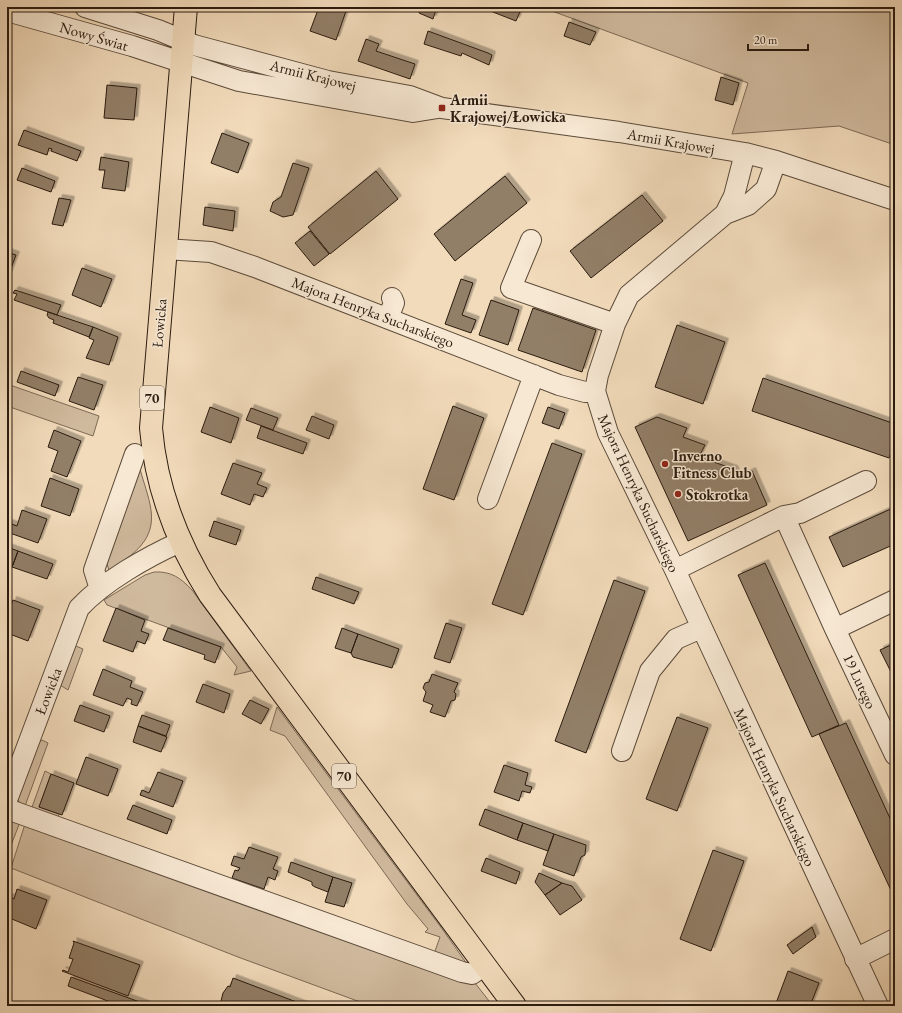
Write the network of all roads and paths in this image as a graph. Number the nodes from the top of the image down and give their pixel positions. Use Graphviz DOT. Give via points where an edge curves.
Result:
graph roads {
  1 [pos="85,7"];
  2 [pos="186,7"];
  3 [pos="7,11"];
  4 [pos="182,51"];
  5 [pos="745,154"];
  6 [pos="776,161"];
  7 [pos="895,200"];
  8 [pos="725,214"];
  9 [pos="531,240"];
  10 [pos="166,249"];
  11 [pos="392,298"];
  12 [pos="388,318"];
  13 [pos="615,324"];
  14 [pos="534,375"];
  15 [pos="595,391"];
  16 [pos="135,454"];
  17 [pos="866,481"];
  18 [pos="488,499"];
  19 [pos="784,516"];
  20 [pos="180,542"];
  21 [pos="675,570"];
  22 [pos="100,589"];
  23 [pos="895,600"];
  24 [pos="701,628"];
  25 [pos="835,629"];
  26 [pos="622,750"];
  27 [pos="895,755"];
  28 [pos="7,800"];
  29 [pos="7,808"];
  30 [pos="895,939"];
  31 [pos="855,959"];
  32 [pos="484,965"];
  33 [pos="515,1006"];
  34 [pos="878,1006"];
  1 -- 4 [label="street, Nowy Świat" via="158,30"];
  2 -- 4 [label="main road, Łowicka / 70"];
  3 -- 4 [label="street, Nowy Świat"];
  4 -- 5 [label="street, Armii Krajowej" via="410,96 442,108 619,132"];
  4 -- 10 [label="main road, Łowicka / 70"];
  5 -- 6 [label="street, Armii Krajowej"];
  5 -- 8 [label="street" via="734,196"];
  6 -- 7 [label="street, Armii Krajowej"];
  6 -- 8 [label="street" via="766,189 748,204"];
  8 -- 13 [label="street" via="629,295"];
  9 -- 13 [label="street" via="511,288"];
  10 -- 12 [label="street, Majora Henryka Sucharskiego" via="211,252"];
  10 -- 20 [label="main road, Łowicka / 70" via="150,428 159,484"];
  11 -- 12 [label="street" via="394,303"];
  12 -- 14 [label="street, Majora Henryka Sucharskiego"];
  13 -- 15 [label="street"];
  14 -- 15 [label="street, Majora Henryka Sucharskiego" via="572,389"];
  14 -- 18 [label="street"];
  15 -- 21 [label="street, Majora Henryka Sucharskiego" via="608,433"];
  16 -- 22 [label="street" via="94,570"];
  17 -- 19 [label="street" via="800,513"];
  19 -- 21 [label="street"];
  19 -- 25 [label="street, 19 Lutego"];
  20 -- 22 [label="street, Łowicka"];
  20 -- 32 [label="main road, 70" via="210,595"];
  21 -- 24 [label="street, Majora Henryka Sucharskiego"];
  22 -- 28 [label="street, Łowicka" via="80,608"];
  23 -- 25 [label="street"];
  24 -- 26 [label="street" via="676,639 650,671"];
  24 -- 31 [label="street, Majora Henryka Sucharskiego"];
  25 -- 27 [label="street, 19 Lutego"];
  29 -- 32 [label="street" via="462,972 472,974"];
  30 -- 31 [label="street"];
  31 -- 34 [label="street, Majora Henryka Sucharskiego"];
  32 -- 33 [label="main road, 70"];
}
